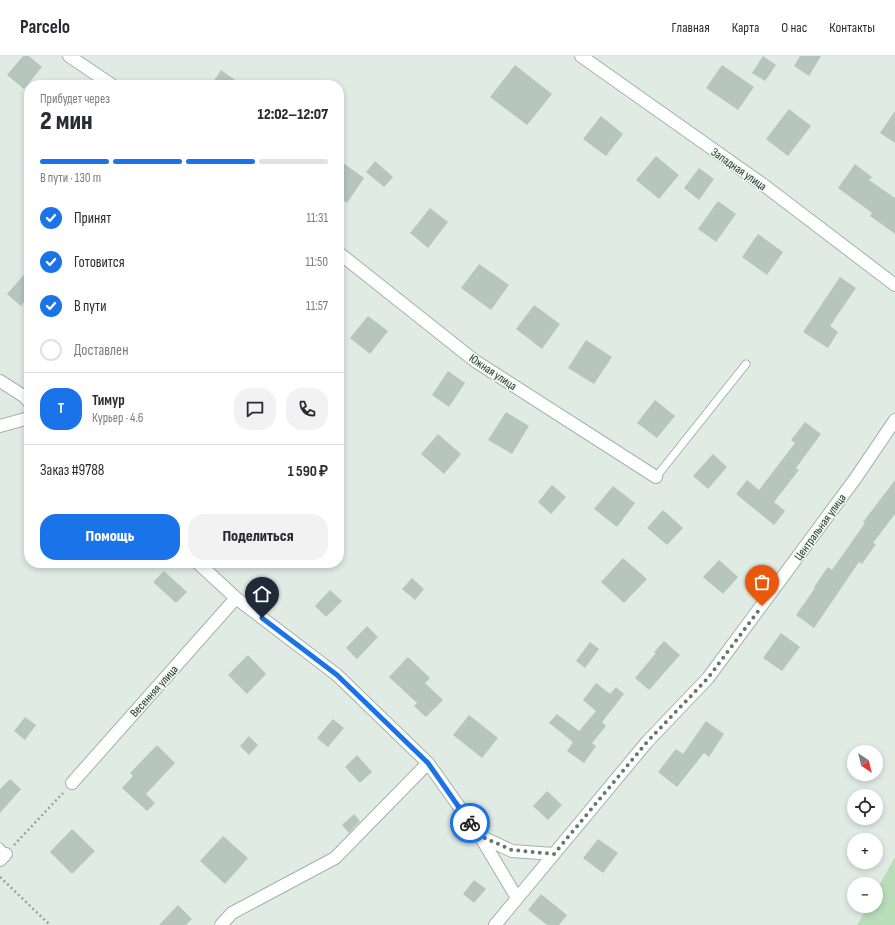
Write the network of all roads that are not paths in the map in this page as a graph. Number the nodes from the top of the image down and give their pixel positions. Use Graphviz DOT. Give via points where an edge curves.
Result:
graph roads {
  1 [pos="69,56"];
  2 [pos="581,56"];
  3 [pos="105,80"];
  4 [pos="344,257"];
  5 [pos="895,285"];
  6 [pos="746,364"];
  7 [pos="0,381"];
  8 [pos="24,396"];
  9 [pos="24,419"];
  10 [pos="895,420"];
  11 [pos="0,426"];
  12 [pos="656,477"];
  13 [pos="203,568"];
  14 [pos="236,598"];
  15 [pos="428,763"];
  16 [pos="72,783"];
  17 [pos="480,836"];
  18 [pos="554,854"];
  19 [pos="516,898"];
  20 [pos="221,925"];
  21 [pos="495,925"];
  1 -- 3 [label="street"];
  2 -- 5 [label="street, Западная улица" via="765,186"];
  4 -- 12 [label="street, Южная улица" via="475,361"];
  6 -- 12 [label="lane"];
  7 -- 8 [label="street"];
  9 -- 11 [label="street"];
  10 -- 18 [label="street, Центральная улица" via="855,479 708,678 647,742"];
  13 -- 14 [label="street"];
  14 -- 15 [label="street" via="337,675"];
  14 -- 16 [label="street, Весенняя улица"];
  15 -- 17 [label="street"];
  15 -- 20 [label="street" via="335,858 232,913"];
  17 -- 18 [label="street" via="512,850"];
  17 -- 19 [label="street"];
  18 -- 19 [label="street, Центральная улица"];
  19 -- 21 [label="street, Центральная улица"];
}
